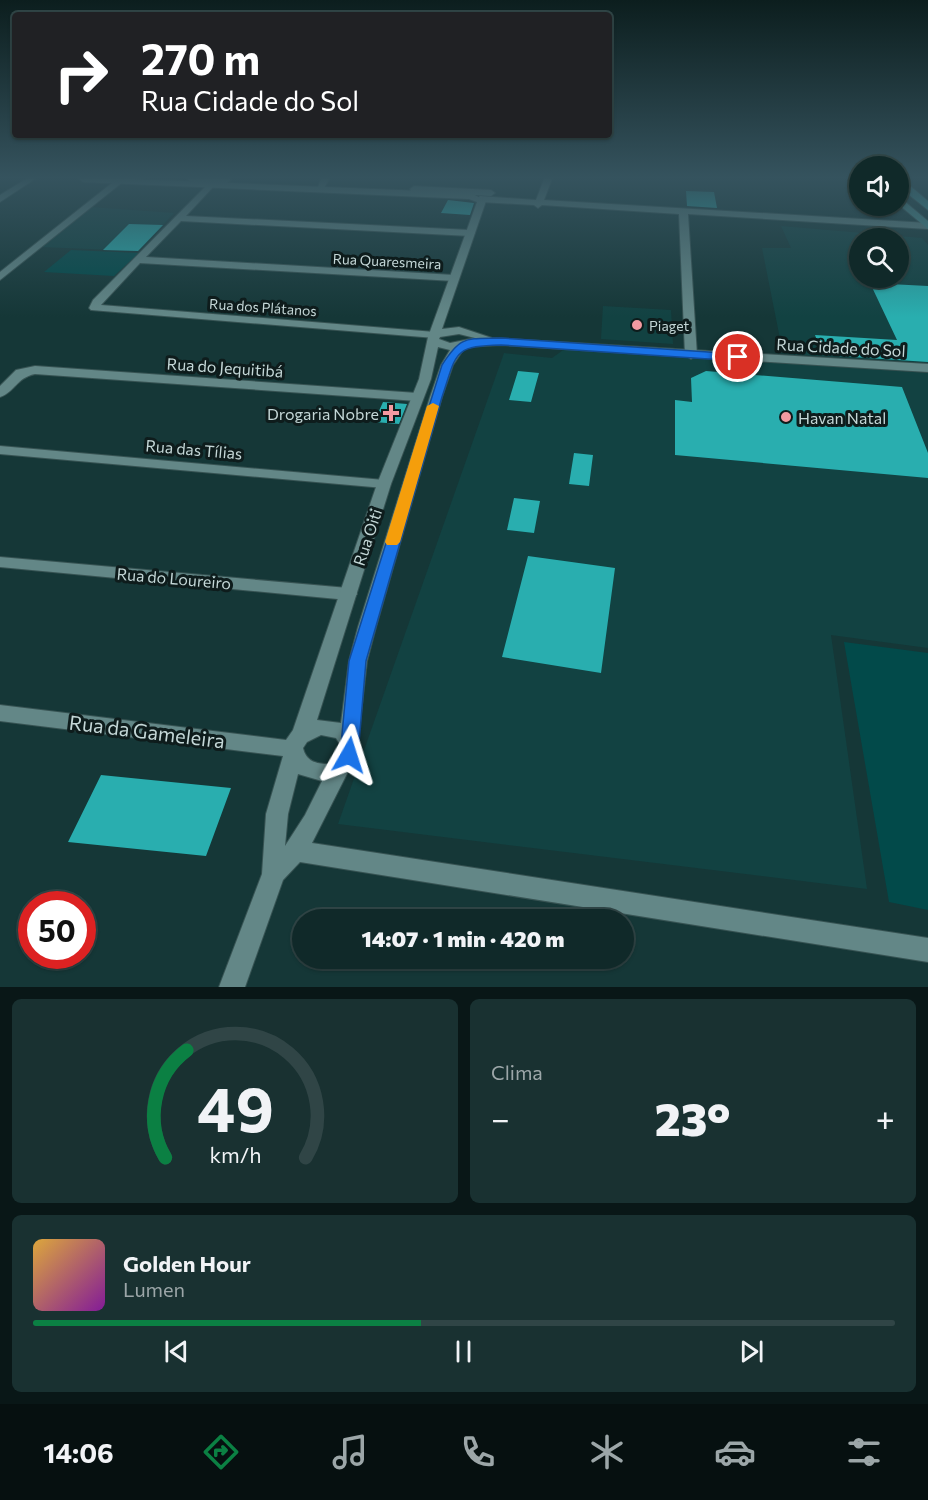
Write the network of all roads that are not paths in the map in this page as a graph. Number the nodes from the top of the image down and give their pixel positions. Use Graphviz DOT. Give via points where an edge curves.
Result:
graph roads {
  1 [pos="65,225"];
  2 [pos="173,225"];
  3 [pos="316,225"];
  4 [pos="473,225"];
  5 [pos="684,225"];
  6 [pos="910,225"];
  7 [pos="928,226"];
  8 [pos="470,233"];
  9 [pos="139,260"];
  10 [pos="0,277"];
  11 [pos="454,278"];
  12 [pos="444,312"];
  13 [pos="435,336"];
  14 [pos="463,338"];
  15 [pos="691,355"];
  16 [pos="928,368"];
  17 [pos="0,393"];
  18 [pos="417,397"];
  19 [pos="0,450"];
  20 [pos="384,484"];
  21 [pos="0,562"];
  22 [pos="348,594"];
  23 [pos="0,713"];
  24 [pos="349,739"];
  25 [pos="296,747"];
  26 [pos="341,765"];
  27 [pos="295,851"];
  28 [pos="274,874"];
  29 [pos="928,950"];
  30 [pos="232,987"];
  1 -- 10 [label="street"];
  2 -- 9 [label="street"];
  3 -- 8 [label="street"];
  4 -- 8 [label="street, Rua Oiti"];
  5 -- 15 [label="street"];
  6 -- 7 [label="street"];
  8 -- 11 [label="street, Rua Oiti"];
  9 -- 11 [label="street, Rua Quaresmeira"];
  9 -- 13 [label="street, Rua dos Plátanos" via="95,308"];
  11 -- 12 [label="street, Rua Oiti"];
  12 -- 13 [label="street, Rua Oiti"];
  12 -- 14 [label="street"];
  13 -- 14 [label="street, Rua Cidade do Sol" via="440,345"];
  13 -- 18 [label="street, Rua Oiti"];
  14 -- 15 [label="street, Rua Cidade do Sol"];
  14 -- 24 [label="street, Rua Oiti" via="447,365 436,397 367,627 358,661"];
  15 -- 16 [label="street, Rua Cidade do Sol"];
  17 -- 18 [label="street, Rua do Jequitibá" via="20,373 30,371"];
  18 -- 20 [label="street, Rua Oiti"];
  19 -- 20 [label="street, Rua das Tílias"];
  20 -- 22 [label="street, Rua Oiti"];
  21 -- 22 [label="street, Rua do Loureiro"];
  22 -- 25 [label="street, Rua Oiti"];
  23 -- 25 [label="street, Rua da Gameleira"];
  24 -- 25 [label="street" via="342,731 326,726"];
  24 -- 26 [label="street" via="349,755"];
  25 -- 26 [label="street" via="299,766 314,773"];
  25 -- 28 [label="street, Rua Oiti" via="274,817"];
  26 -- 27 [label="street, Rua Oiti"];
  27 -- 28 [label="street, Rua Oiti"];
  27 -- 29 [label="street"];
  28 -- 30 [label="street, Rua Oiti"];
}
